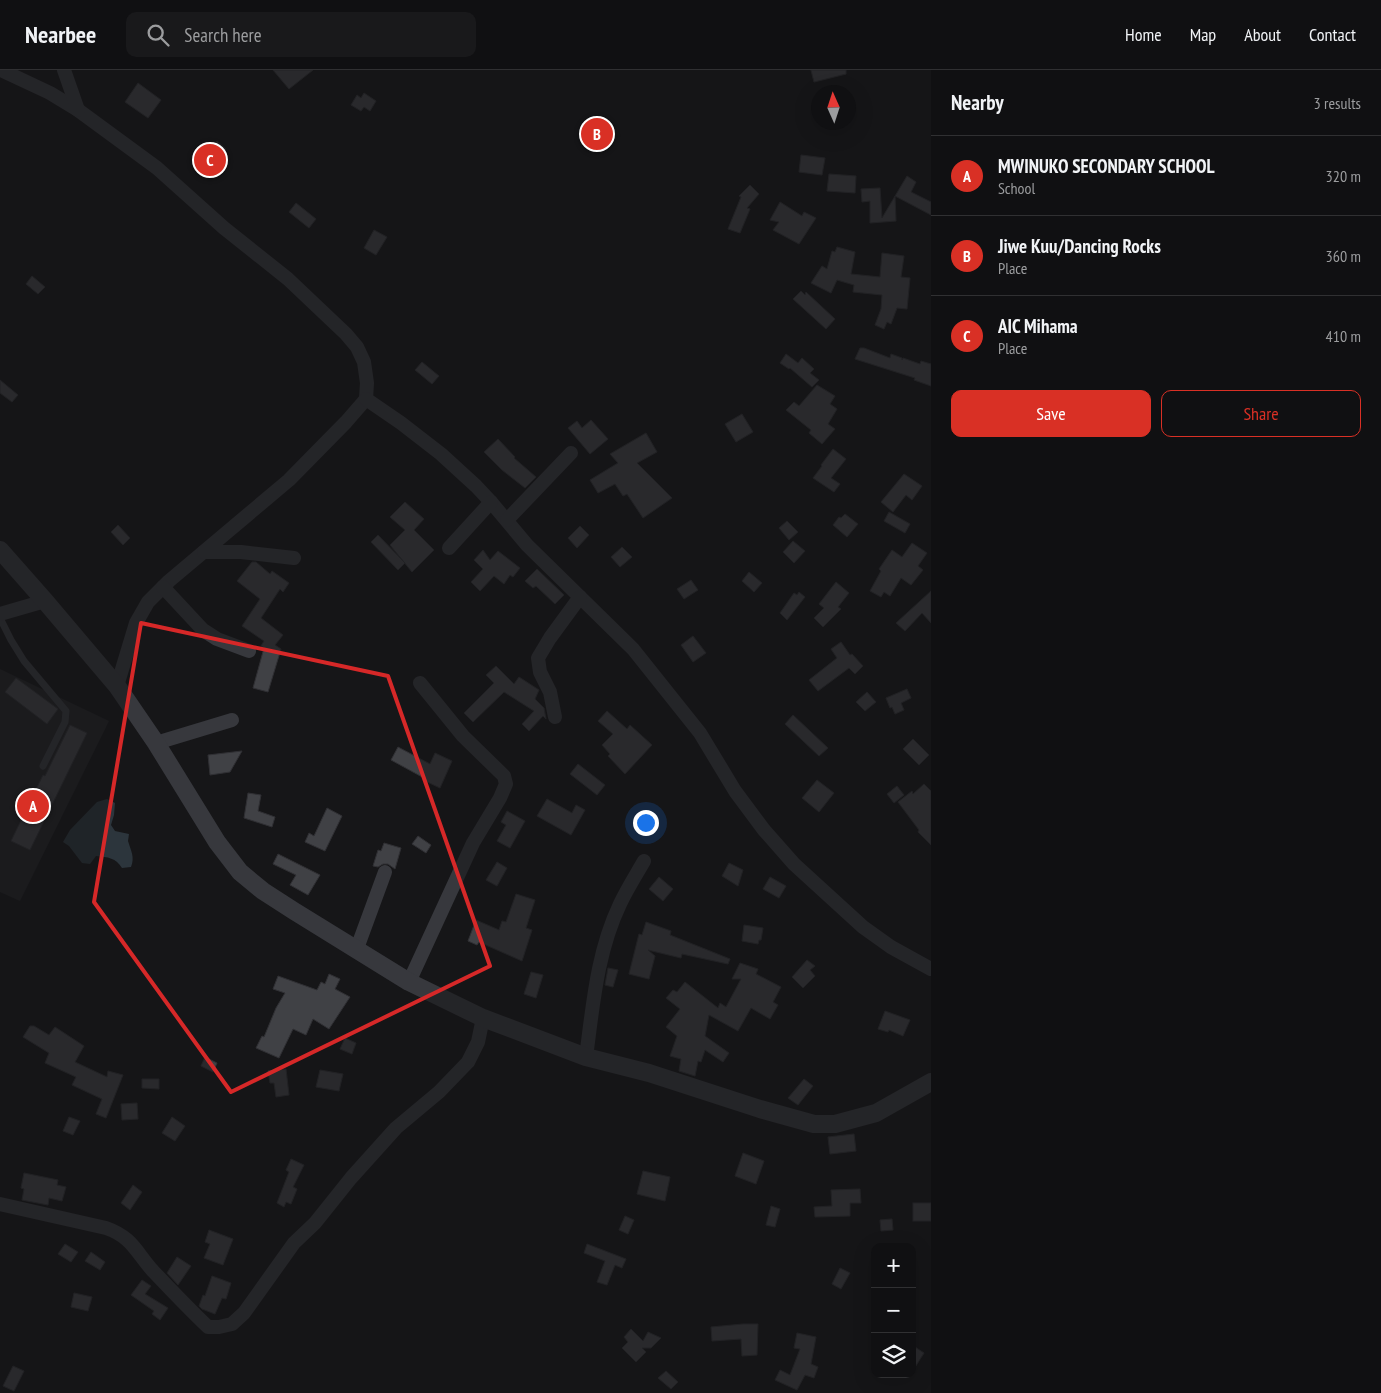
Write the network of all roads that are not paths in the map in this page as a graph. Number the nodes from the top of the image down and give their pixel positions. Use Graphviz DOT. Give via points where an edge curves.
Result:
graph roads {
  1 [pos="1,70"];
  2 [pos="64,70"];
  3 [pos="78,110"];
  4 [pos="366,400"];
  5 [pos="571,453"];
  6 [pos="491,502"];
  7 [pos="507,520"];
  8 [pos="449,548"];
  9 [pos="0,550"];
  10 [pos="204,552"];
  11 [pos="294,558"];
  12 [pos="163,587"];
  13 [pos="580,597"];
  14 [pos="45,601"];
  15 [pos="0,616"];
  16 [pos="250,651"];
  17 [pos="420,683"];
  18 [pos="117,686"];
  19 [pos="555,717"];
  20 [pos="232,720"];
  21 [pos="156,742"];
  22 [pos="43,766"];
  23 [pos="644,861"];
  24 [pos="385,872"];
  25 [pos="356,951"];
  26 [pos="931,969"];
  27 [pos="409,982"];
  28 [pos="483,1018"];
  29 [pos="586,1057"];
  30 [pos="931,1082"];
  31 [pos="0,1204"];
  1 -- 3 [label="street"];
  2 -- 3 [label="street"];
  3 -- 4 [label="street" via="157,168 288,279 346,334 364,362"];
  4 -- 6 [label="street" via="440,454"];
  4 -- 10 [label="street" via="289,480"];
  5 -- 7 [label="street"];
  6 -- 7 [label="street"];
  6 -- 8 [label="street"];
  7 -- 13 [label="street" via="527,545"];
  9 -- 14 [label="street"];
  10 -- 11 [label="street"];
  10 -- 12 [label="street"];
  12 -- 16 [label="street" via="203,630 217,639"];
  12 -- 18 [label="street" via="148,602 136,623"];
  13 -- 19 [label="street" via="538,658"];
  13 -- 26 [label="street" via="633,649 671,694 700,733 735,791 794,864 863,927"];
  14 -- 15 [label="street"];
  14 -- 18 [label="street"];
  15 -- 22 [label="lane" via="24,661 66,711 65,722"];
  17 -- 27 [label="street" via="463,736 504,776 506,784 473,842"];
  18 -- 21 [label="street"];
  20 -- 21 [label="street"];
  21 -- 25 [label="street" via="216,842 240,872"];
  23 -- 29 [label="street" via="619,905 608,934 595,986"];
  24 -- 25 [label="street"];
  25 -- 27 [label="street"];
  27 -- 28 [label="street"];
  28 -- 29 [label="street"];
  28 -- 31 [label="street" via="478,1042 468,1062 439,1092 396,1128 350,1178 316,1223 294,1243 255,1299 232,1324 208,1327 119,1232"];
  29 -- 30 [label="street" via="814,1124 835,1124 876,1113"];
}
